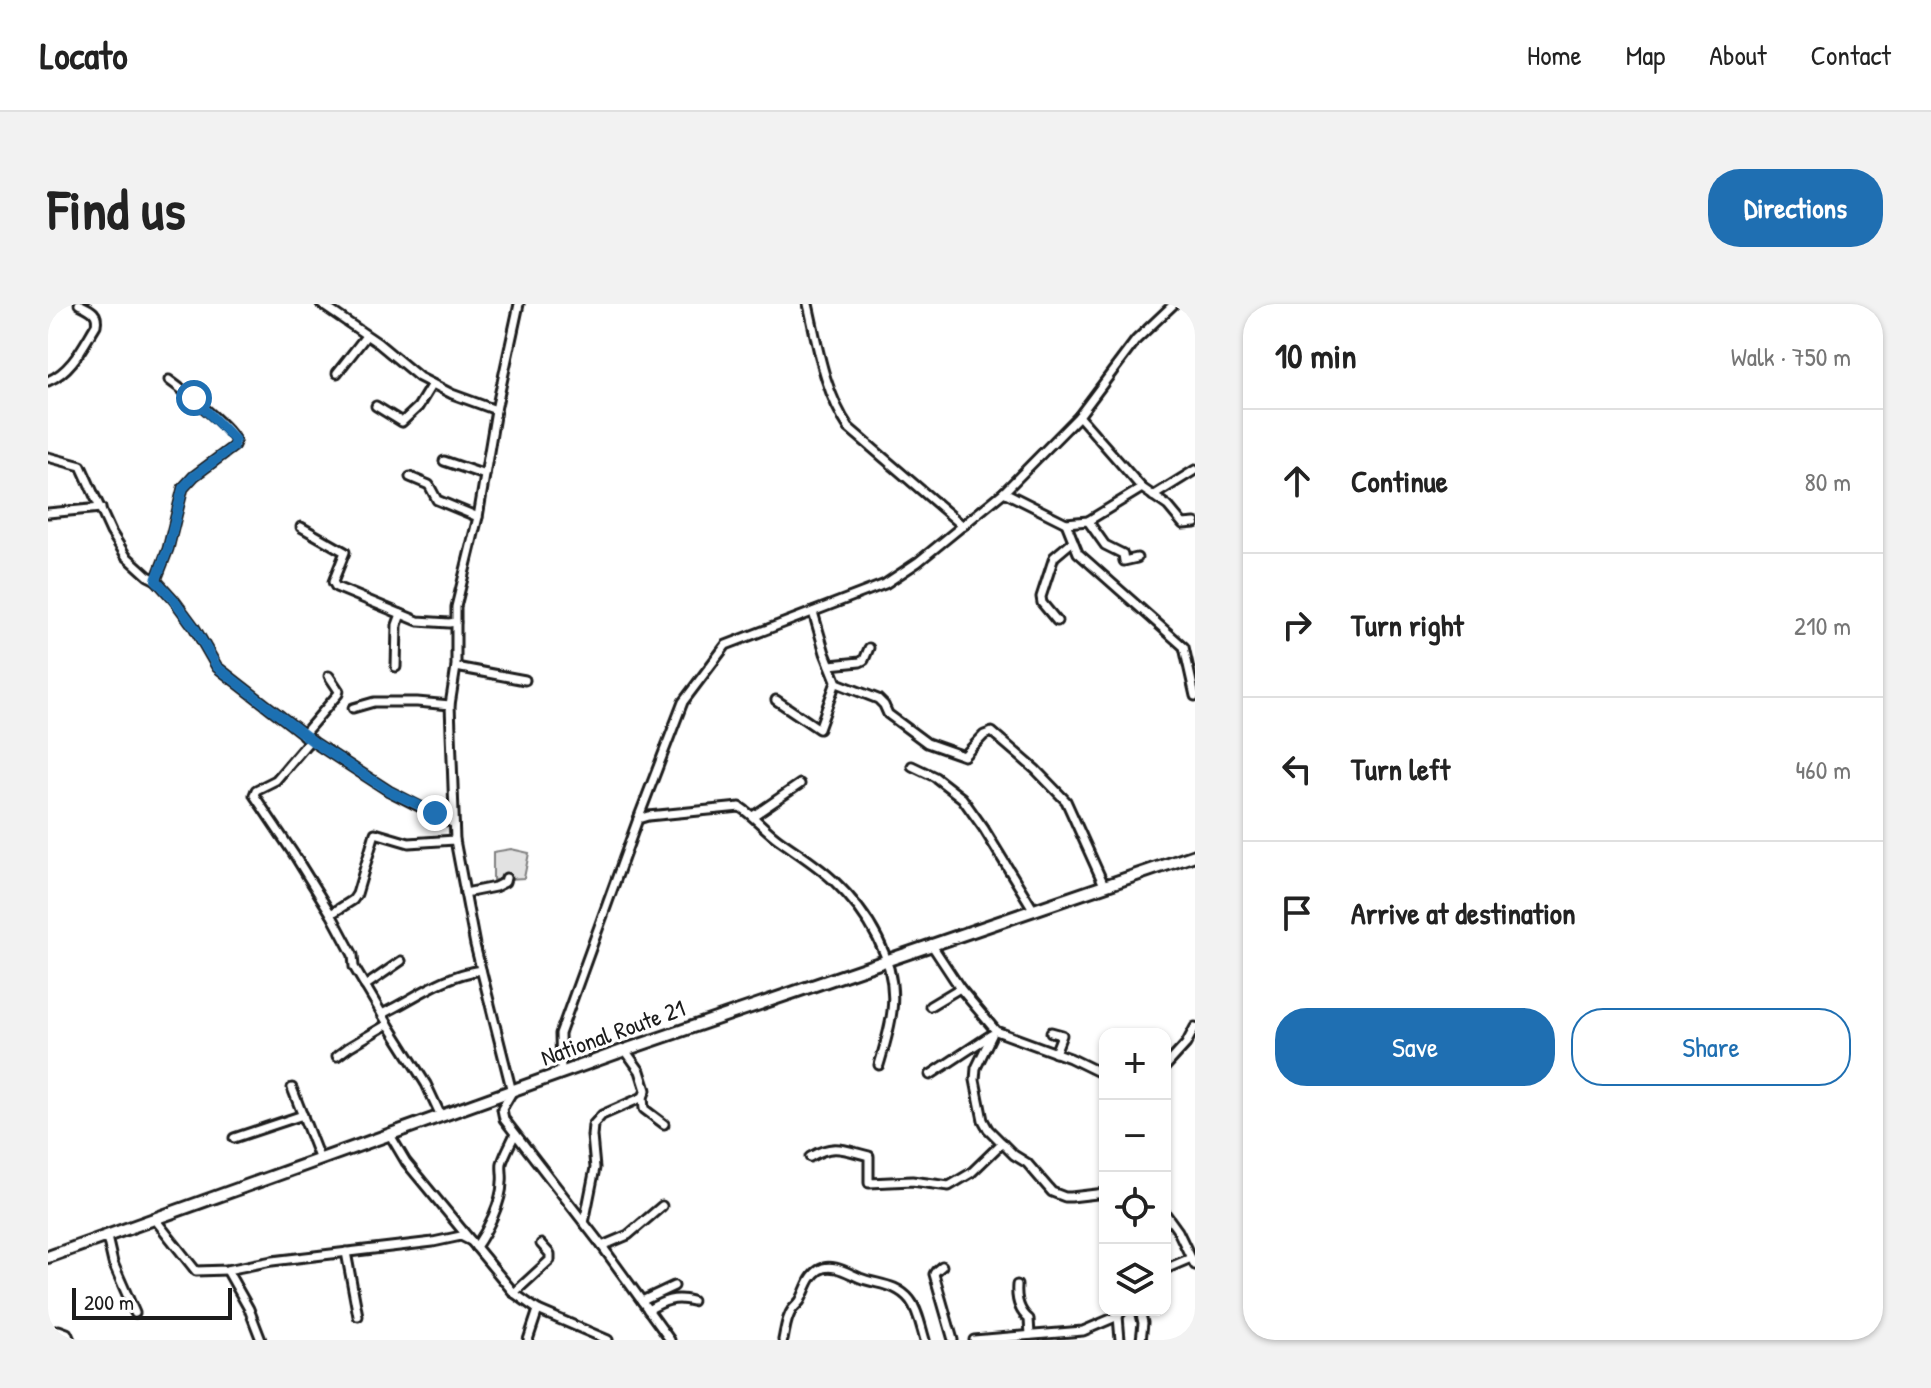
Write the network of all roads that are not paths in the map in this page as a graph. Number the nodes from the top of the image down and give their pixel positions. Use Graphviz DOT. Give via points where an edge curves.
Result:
graph roads {
  1 [pos="79,304"];
  2 [pos="321,304"];
  3 [pos="519,304"];
  4 [pos="808,304"];
  5 [pos="1174,304"];
  6 [pos="366,336"];
  7 [pos="337,373"];
  8 [pos="169,380"];
  9 [pos="48,381"];
  10 [pos="432,384"];
  11 [pos="376,406"];
  12 [pos="496,410"];
  13 [pos="1079,416"];
  14 [pos="48,457"];
  15 [pos="444,461"];
  16 [pos="1195,470"];
  17 [pos="485,475"];
  18 [pos="410,477"];
  19 [pos="1142,488"];
  20 [pos="1004,492"];
  21 [pos="1153,496"];
  22 [pos="101,508"];
  23 [pos="48,513"];
  24 [pos="478,517"];
  25 [pos="1088,521"];
  26 [pos="1066,523"];
  27 [pos="1195,523"];
  28 [pos="963,526"];
  29 [pos="301,527"];
  30 [pos="1073,541"];
  31 [pos="1137,558"];
  32 [pos="156,580"];
  33 [pos="813,612"];
  34 [pos="401,614"];
  35 [pos="1057,621"];
  36 [pos="456,622"];
  37 [pos="869,648"];
  38 [pos="830,665"];
  39 [pos="396,667"];
  40 [pos="456,667"];
  41 [pos="329,676"];
  42 [pos="525,680"];
  43 [pos="836,682"];
  44 [pos="1195,696"];
  45 [pos="776,700"];
  46 [pos="450,705"];
  47 [pos="353,708"];
  48 [pos="307,737"];
  49 [pos="912,766"];
  50 [pos="800,784"];
  51 [pos="753,816"];
  52 [pos="638,819"];
  53 [pos="454,824"];
  54 [pos="455,840"];
  55 [pos="1195,855"];
  56 [pos="506,878"];
  57 [pos="1104,885"];
  58 [pos="465,893"];
  59 [pos="1033,909"];
  60 [pos="331,914"];
  61 [pos="931,944"];
  62 [pos="887,959"];
  63 [pos="401,961"];
  64 [pos="481,970"];
  65 [pos="365,986"];
  66 [pos="960,988"];
  67 [pos="930,1006"];
  68 [pos="382,1014"];
  69 [pos="388,1024"];
  70 [pos="1195,1027"];
  71 [pos="1051,1032"];
  72 [pos="994,1033"];
  73 [pos="625,1050"];
  74 [pos="1055,1053"];
  75 [pos="337,1056"];
  76 [pos="1171,1060"];
  77 [pos="879,1065"];
  78 [pos="561,1072"];
  79 [pos="1099,1072"];
  80 [pos="930,1075"];
  81 [pos="292,1088"];
  82 [pos="512,1092"];
  83 [pos="643,1097"];
  84 [pos="303,1115"];
  85 [pos="441,1116"];
  86 [pos="664,1124"];
  87 [pos="515,1134"];
  88 [pos="390,1135"];
  89 [pos="234,1138"];
  90 [pos="1002,1143"];
  91 [pos="810,1157"];
  92 [pos="320,1160"];
  93 [pos="1099,1194"];
  94 [pos="662,1206"];
  95 [pos="154,1218"];
  96 [pos="1171,1221"];
  97 [pos="584,1223"];
  98 [pos="107,1237"];
  99 [pos="474,1244"];
  100 [pos="541,1244"];
  101 [pos="602,1246"];
  102 [pos="346,1252"];
  103 [pos="48,1257"];
  104 [pos="1193,1261"];
  105 [pos="942,1266"];
  106 [pos="1171,1267"];
  107 [pos="227,1270"];
  108 [pos="1017,1285"];
  109 [pos="674,1286"];
  110 [pos="514,1293"];
  111 [pos="642,1301"];
  112 [pos="692,1301"];
  113 [pos="538,1310"];
  114 [pos="648,1310"];
  115 [pos="135,1313"];
  116 [pos="358,1316"];
  117 [pos="1115,1316"];
  118 [pos="1121,1316"];
  119 [pos="1141,1316"];
  120 [pos="1083,1331"];
  121 [pos="48,1335"];
  122 [pos="1030,1335"];
  123 [pos="70,1340"];
  124 [pos="261,1340"];
  125 [pos="528,1340"];
  126 [pos="608,1340"];
  127 [pos="670,1340"];
  128 [pos="783,1340"];
  129 [pos="925,1340"];
  130 [pos="953,1340"];
  131 [pos="976,1340"];
  132 [pos="1081,1340"];
  133 [pos="1120,1340"];
  134 [pos="1141,1340"];
  1 -- 9 [label="street" via="95,314 96,325 70,366"];
  2 -- 6 [label="street"];
  3 -- 12 [label="street"];
  4 -- 28 [label="street" via="837,411 849,428"];
  5 -- 13 [label="street" via="1136,340"];
  6 -- 7 [label="street"];
  6 -- 10 [label="street"];
  8 -- 32 [label="street" via="201,405 235,443 183,488"];
  10 -- 11 [label="street" via="402,422"];
  10 -- 12 [label="street"];
  12 -- 17 [label="street"];
  13 -- 19 [label="street"];
  13 -- 20 [label="street"];
  14 -- 22 [label="street" via="81,466"];
  15 -- 17 [label="street"];
  16 -- 21 [label="street"];
  17 -- 24 [label="street"];
  18 -- 24 [label="street" via="429,485 437,500"];
  19 -- 21 [label="street"];
  19 -- 25 [label="street"];
  20 -- 26 [label="street"];
  20 -- 28 [label="street"];
  21 -- 27 [label="street" via="1183,524"];
  22 -- 23 [label="street"];
  22 -- 32 [label="street" via="126,556"];
  24 -- 36 [label="street"];
  25 -- 26 [label="street"];
  25 -- 31 [label="street" via="1124,561"];
  26 -- 30 [label="street"];
  28 -- 33 [label="street" via="885,584"];
  29 -- 34 [label="street" via="345,552 335,587"];
  30 -- 35 [label="street" via="1054,557 1041,597"];
  30 -- 44 [label="street" via="1078,553 1184,647"];
  32 -- 48 [label="street" via="194,627 217,667"];
  33 -- 38 [label="street"];
  33 -- 52 [label="street" via="726,645 683,702"];
  34 -- 36 [label="street" via="418,621"];
  34 -- 39 [label="street"];
  36 -- 40 [label="street"];
  37 -- 38 [label="street" via="860,662"];
  38 -- 43 [label="street"];
  40 -- 42 [label="street"];
  40 -- 46 [label="street"];
  41 -- 48 [label="street" via="338,694"];
  43 -- 45 [label="street" via="819,729"];
  43 -- 57 [label="street" via="878,699 888,714 927,743 960,756 986,734 995,733 1066,801"];
  46 -- 47 [label="street" via="374,702"];
  46 -- 53 [label="street"];
  48 -- 53 [label="street" via="389,791"];
  48 -- 60 [label="street" via="276,780 254,795"];
  49 -- 59 [label="street" via="962,798"];
  50 -- 51 [label="street"];
  51 -- 52 [label="street" via="740,807"];
  51 -- 62 [label="street" via="853,901"];
  52 -- 78 [label="street" via="560,1034"];
  53 -- 54 [label="street"];
  54 -- 58 [label="street"];
  54 -- 60 [label="street" via="409,843 375,833 357,894"];
  55 -- 57 [label="highway, National Route 21"];
  56 -- 58 [label="street" via="495,887"];
  57 -- 59 [label="highway, National Route 21"];
  58 -- 64 [label="street"];
  59 -- 61 [label="highway, National Route 21"];
  60 -- 65 [label="street"];
  61 -- 62 [label="highway, National Route 21"];
  61 -- 66 [label="street"];
  62 -- 73 [label="highway, National Route 21"];
  62 -- 77 [label="street" via="892,1012"];
  63 -- 65 [label="street"];
  64 -- 68 [label="street" via="447,978"];
  64 -- 82 [label="street"];
  65 -- 68 [label="street"];
  66 -- 67 [label="street"];
  66 -- 72 [label="street"];
  68 -- 69 [label="street"];
  69 -- 75 [label="street"];
  69 -- 85 [label="street"];
  70 -- 76 [label="street"];
  71 -- 74 [label="street" via="1063,1036"];
  72 -- 74 [label="street"];
  72 -- 80 [label="street"];
  72 -- 90 [label="street" via="975,1080 983,1120"];
  73 -- 78 [label="highway, National Route 21"];
  73 -- 83 [label="street" via="643,1077"];
  74 -- 79 [label="street"];
  78 -- 82 [label="highway, National Route 21"];
  81 -- 84 [label="street"];
  82 -- 85 [label="highway, National Route 21"];
  82 -- 87 [label="street" via="502,1109"];
  83 -- 86 [label="street" via="644,1109"];
  83 -- 97 [label="street" via="602,1115 593,1125 595,1168"];
  84 -- 89 [label="street"];
  84 -- 92 [label="street"];
  85 -- 88 [label="highway, National Route 21"];
  87 -- 97 [label="street"];
  87 -- 99 [label="street" via="503,1161 494,1213"];
  88 -- 92 [label="highway, National Route 21"];
  88 -- 99 [label="street"];
  90 -- 91 [label="street" via="949,1186 869,1183 869,1156 841,1149 823,1149"];
  90 -- 93 [label="street" via="1052,1192 1065,1197"];
  92 -- 95 [label="highway, National Route 21"];
  94 -- 101 [label="street" via="637,1229"];
  95 -- 98 [label="highway, National Route 21"];
  95 -- 107 [label="street" via="196,1271"];
  96 -- 104 [label="street"];
  97 -- 101 [label="street"];
  98 -- 103 [label="highway, National Route 21"];
  98 -- 115 [label="street"];
  99 -- 102 [label="street" via="461,1236"];
  99 -- 110 [label="street"];
  100 -- 110 [label="street" via="550,1260"];
  101 -- 111 [label="street"];
  102 -- 107 [label="street"];
  102 -- 116 [label="street"];
  104 -- 106 [label="street"];
  105 -- 130 [label="street" via="934,1274"];
  107 -- 124 [label="street"];
  108 -- 122 [label="street"];
  109 -- 111 [label="street"];
  110 -- 113 [label="street"];
  111 -- 114 [label="street"];
  112 -- 114 [label="street" via="672,1299"];
  113 -- 125 [label="street"];
  113 -- 126 [label="street"];
  114 -- 127 [label="street"];
  117 -- 120 [label="street"];
  118 -- 133 [label="street"];
  119 -- 134 [label="street"];
  120 -- 122 [label="street"];
  120 -- 132 [label="street"];
  121 -- 123 [label="street" via="59,1330"];
  122 -- 131 [label="street"];
  128 -- 129 [label="street" via="790,1313 812,1276 829,1266 902,1292 917,1310"];
}
